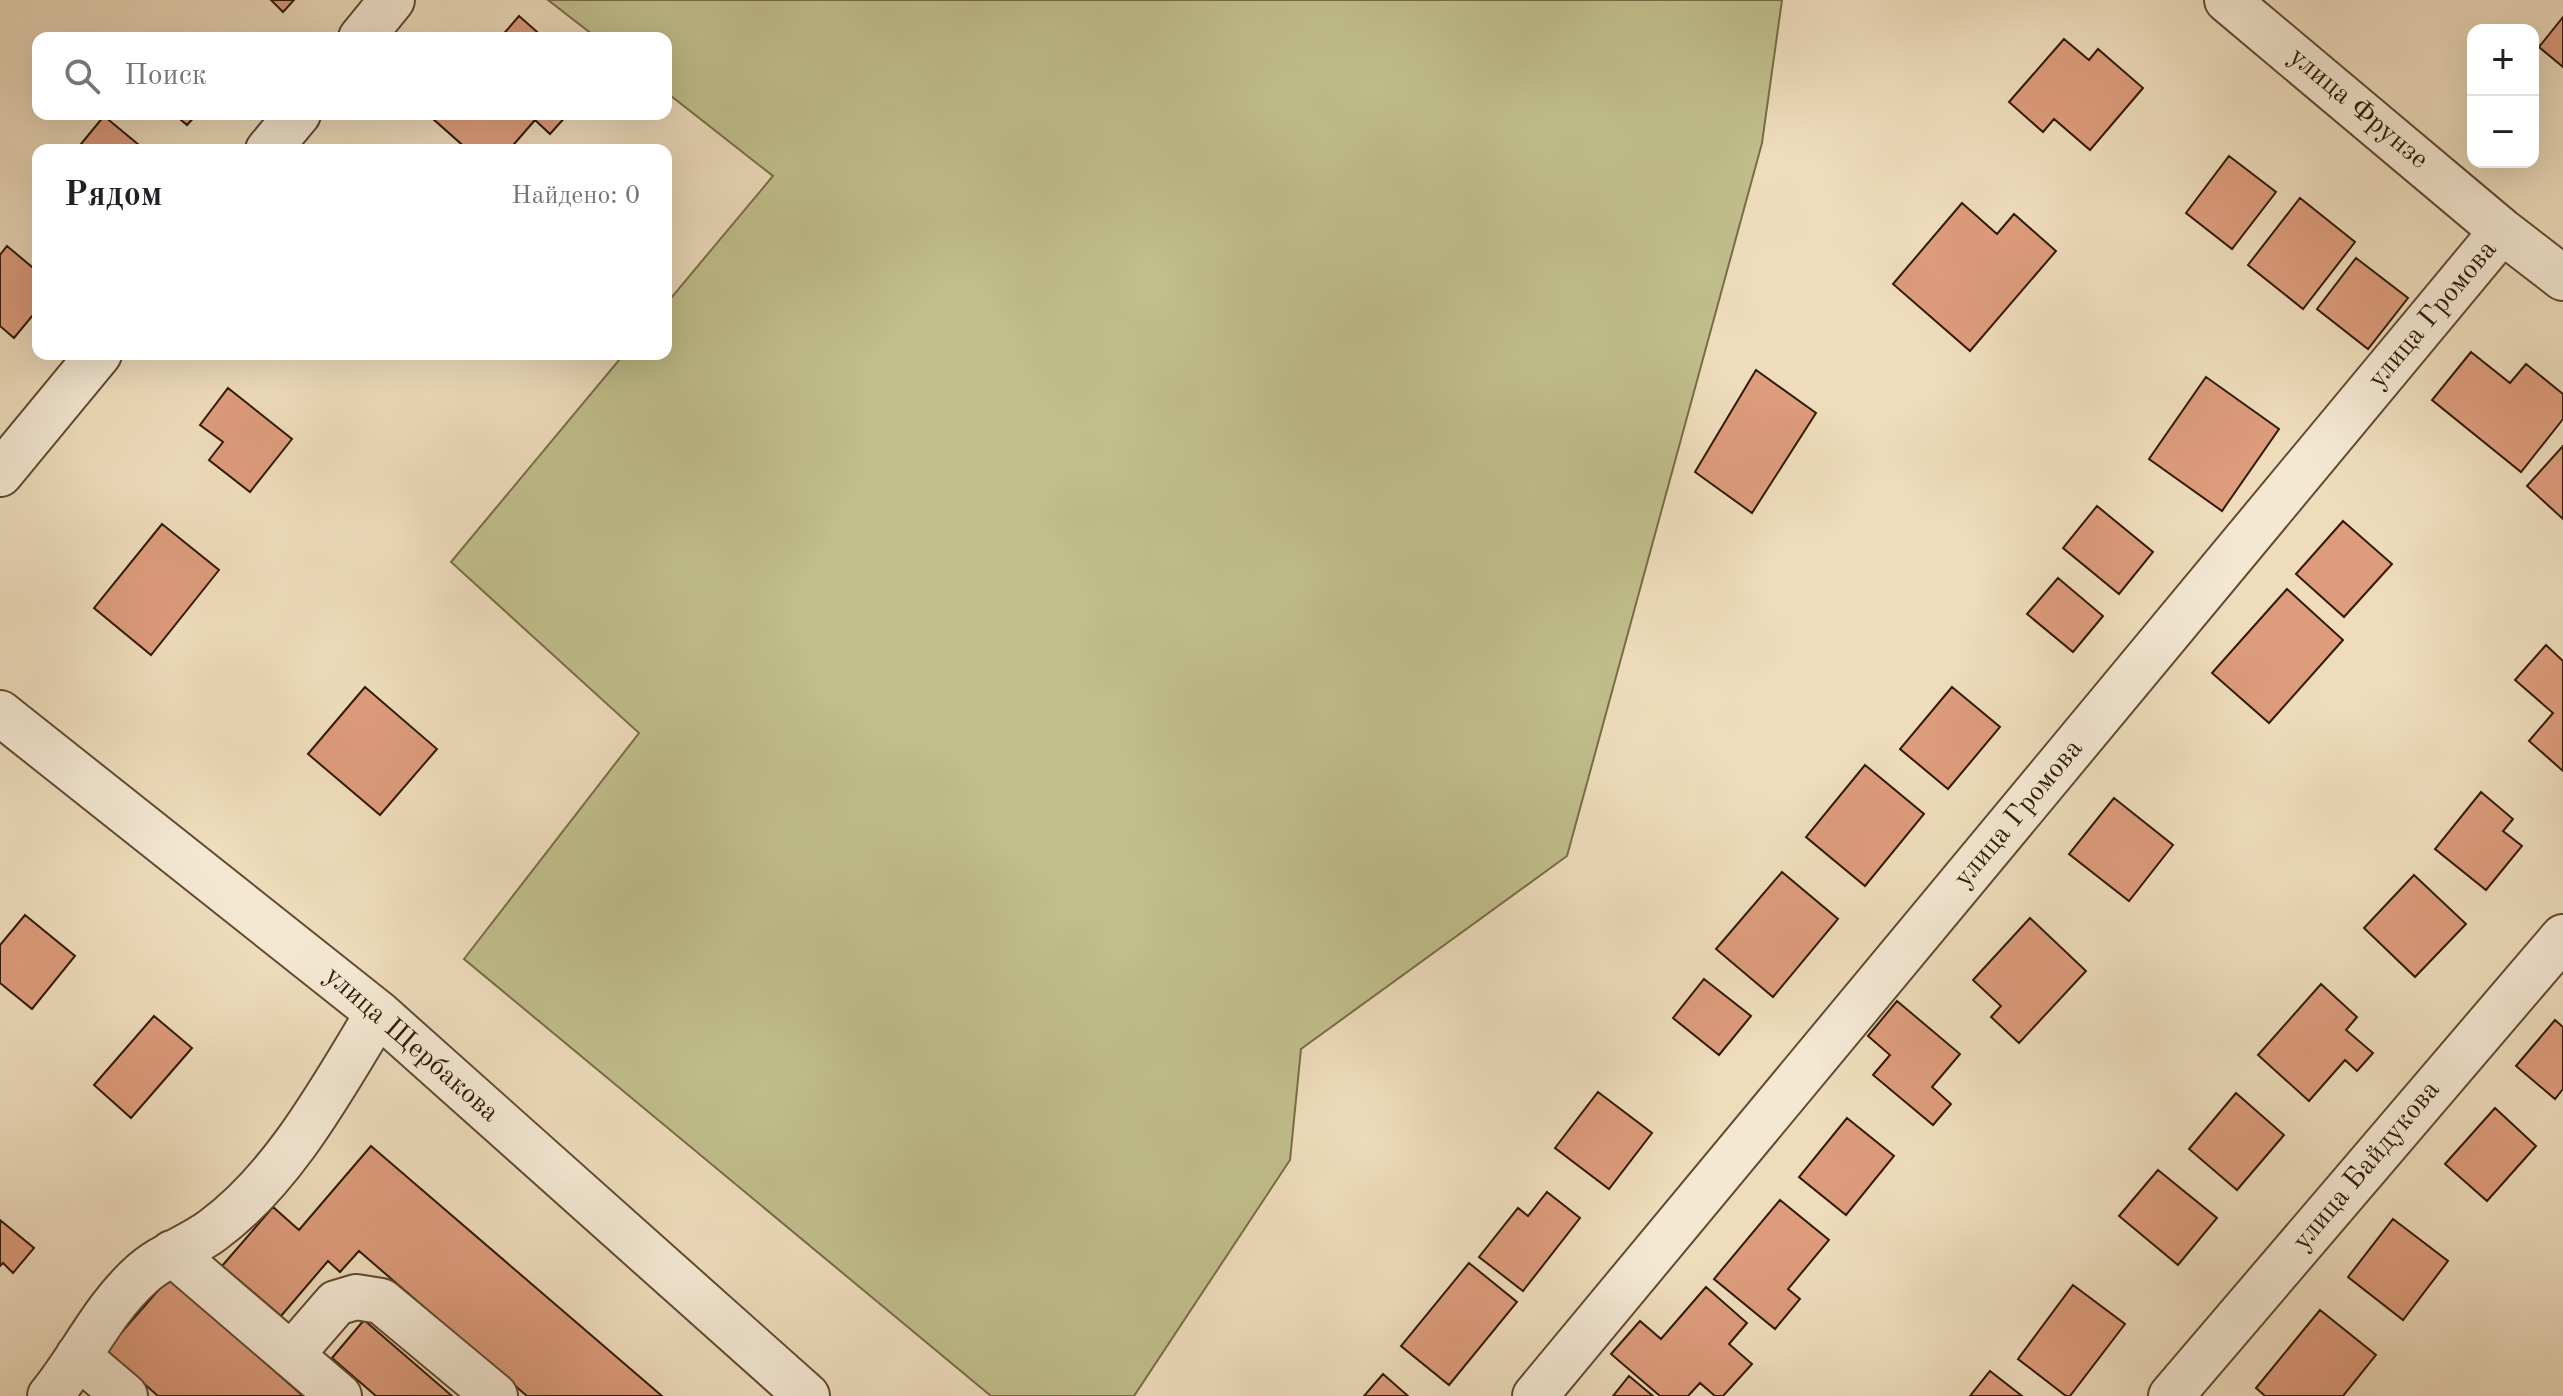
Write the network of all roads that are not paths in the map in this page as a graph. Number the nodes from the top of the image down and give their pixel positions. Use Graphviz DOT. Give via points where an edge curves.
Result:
graph roads {
  1 [pos="392,0"];
  2 [pos="2227,0"];
  3 [pos="366,32"];
  4 [pos="293,120"];
  5 [pos="273,144"];
  6 [pos="2502,231"];
  7 [pos="2563,278"];
  8 [pos="94,360"];
  9 [pos="0,474"];
  10 [pos="0,713"];
  11 [pos="2563,937"];
  12 [pos="378,1013"];
  13 [pos="172,1253"];
  14 [pos="291,1355"];
  15 [pos="78,1356"];
  16 [pos="50,1396"];
  17 [pos="125,1396"];
  18 [pos="339,1396"];
  19 [pos="495,1396"];
  20 [pos="807,1396"];
  21 [pos="1535,1396"];
  22 [pos="2171,1396"];
  1 -- 3 [label="street"];
  2 -- 6 [label="street, улица Фрунзе"];
  4 -- 5 [label="street"];
  6 -- 7 [label="street, улица Фрунзе"];
  6 -- 21 [label="street, улица Громова"];
  8 -- 9 [label="street"];
  10 -- 12 [label="street, улица Щербакова"];
  11 -- 22 [label="street, улица Байдукова"];
  12 -- 13 [label="street" via="331,1090 254,1194 212,1231"];
  12 -- 20 [label="street, улица Щербакова"];
  13 -- 14 [label="street"];
  13 -- 15 [label="street" via="142,1274 108,1310"];
  14 -- 18 [label="street"];
  14 -- 19 [label="street" via="336,1303 356,1297 381,1301"];
  15 -- 16 [label="street"];
  15 -- 17 [label="street"];
}
